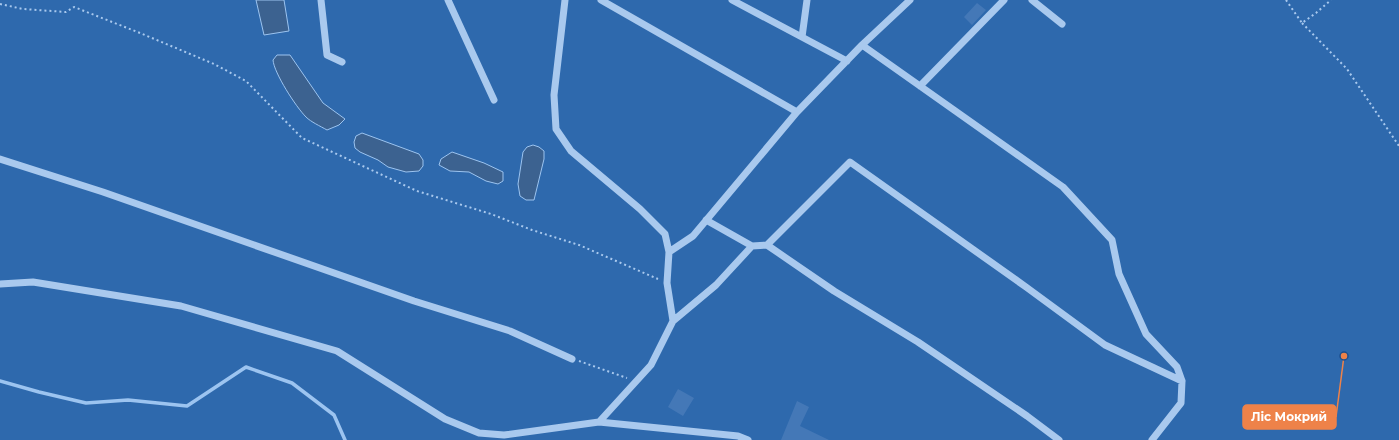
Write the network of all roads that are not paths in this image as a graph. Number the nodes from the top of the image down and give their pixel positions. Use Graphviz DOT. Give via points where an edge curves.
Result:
graph roads {
  1 [pos="321,0"];
  2 [pos="448,0"];
  3 [pos="565,0"];
  4 [pos="601,0"];
  5 [pos="732,0"];
  6 [pos="807,0"];
  7 [pos="910,0"];
  8 [pos="1004,0"];
  9 [pos="1032,0"];
  10 [pos="745,3"];
  11 [pos="1062,24"];
  12 [pos="802,37"];
  13 [pos="862,45"];
  14 [pos="847,61"];
  15 [pos="342,62"];
  16 [pos="920,86"];
  17 [pos="494,100"];
  18 [pos="797,112"];
  19 [pos="0,159"];
  20 [pos="706,220"];
  21 [pos="767,245"];
  22 [pos="752,246"];
  23 [pos="670,252"];
  24 [pos="0,284"];
  25 [pos="673,321"];
  26 [pos="572,359"];
  27 [pos="1182,380"];
  28 [pos="600,422"];
  29 [pos="505,438"];
  30 [pos="748,440"];
  31 [pos="1059,440"];
  32 [pos="1152,440"];
  1 -- 15 [label="street" via="327,55"];
  2 -- 17 [label="street"];
  3 -- 23 [label="street" via="554,95 556,129 571,151 640,209 665,234"];
  4 -- 18 [label="street"];
  5 -- 10 [label="street"];
  6 -- 12 [label="street"];
  7 -- 13 [label="street"];
  8 -- 16 [label="street"];
  9 -- 11 [label="street"];
  10 -- 12 [label="street"];
  12 -- 14 [label="street"];
  13 -- 14 [label="street"];
  13 -- 16 [label="street"];
  14 -- 18 [label="street"];
  16 -- 27 [label="street" via="1062,187 1112,240 1119,274 1146,334 1176,367"];
  18 -- 20 [label="street"];
  19 -- 26 [label="street" via="103,192 414,301 510,331"];
  20 -- 22 [label="street"];
  20 -- 23 [label="street" via="693,236"];
  21 -- 22 [label="street"];
  21 -- 27 [label="street" via="850,162 1105,344"];
  21 -- 31 [label="street" via="834,291 918,342"];
  22 -- 25 [label="street" via="716,286"];
  23 -- 25 [label="street" via="667,283"];
  24 -- 29 [label="street" via="33,282 181,306 337,351 445,419 479,433"];
  25 -- 28 [label="street" via="651,365"];
  27 -- 32 [label="street" via="1181,403"];
  28 -- 29 [label="street"];
  28 -- 30 [label="street" via="738,436"];
}
